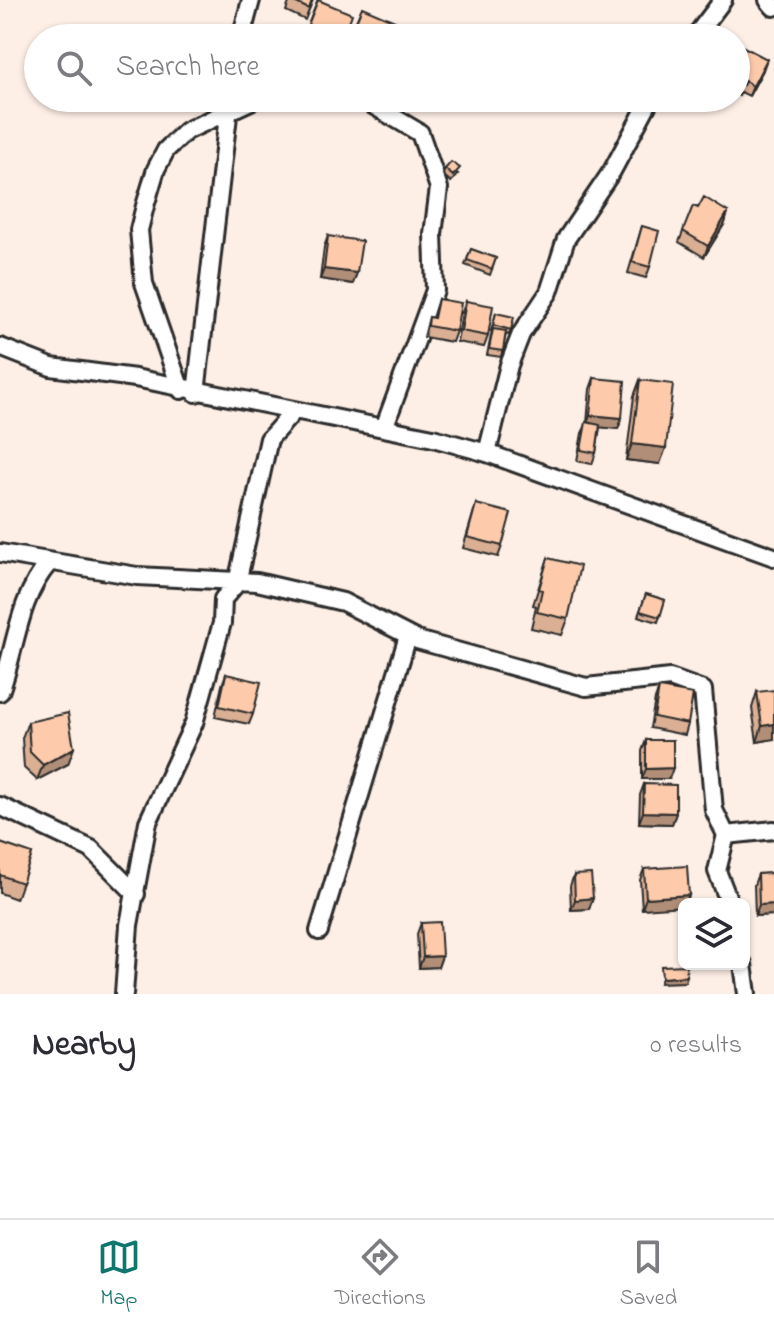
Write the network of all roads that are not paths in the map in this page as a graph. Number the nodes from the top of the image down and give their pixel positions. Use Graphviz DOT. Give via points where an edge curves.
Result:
graph roads {
  1 [pos="251,0"];
  2 [pos="723,0"];
  3 [pos="768,0"];
  4 [pos="774,7"];
  5 [pos="245,24"];
  6 [pos="705,24"];
  7 [pos="217,112"];
  8 [pos="228,112"];
  9 [pos="385,112"];
  10 [pos="644,112"];
  11 [pos="0,347"];
  12 [pos="188,391"];
  13 [pos="294,411"];
  14 [pos="384,428"];
  15 [pos="487,453"];
  16 [pos="0,553"];
  17 [pos="774,557"];
  18 [pos="49,563"];
  19 [pos="237,583"];
  20 [pos="408,636"];
  21 [pos="0,692"];
  22 [pos="0,806"];
  23 [pos="774,830"];
  24 [pos="726,835"];
  25 [pos="136,894"];
  26 [pos="728,898"];
  27 [pos="319,931"];
  28 [pos="743,970"];
  29 [pos="124,994"];
  30 [pos="747,994"];
  1 -- 5 [label="street"];
  2 -- 6 [label="street"];
  3 -- 4 [label="street"];
  7 -- 12 [label="street" via="166,150 139,230 144,283"];
  8 -- 12 [label="street"];
  9 -- 14 [label="street" via="420,133 439,188 433,234 435,290"];
  10 -- 15 [label="street" via="566,239 549,292 521,334"];
  11 -- 12 [label="street" via="51,367"];
  12 -- 13 [label="street"];
  13 -- 14 [label="street"];
  13 -- 19 [label="street" via="269,439"];
  14 -- 15 [label="street"];
  15 -- 17 [label="street"];
  16 -- 18 [label="street"];
  18 -- 19 [label="street"];
  18 -- 21 [label="street" via="37,577 21,617"];
  19 -- 20 [label="street" via="257,582 343,602"];
  19 -- 25 [label="street" via="223,599 222,623 194,723 148,822"];
  20 -- 24 [label="street" via="586,687 670,678 703,690 714,810"];
  20 -- 27 [label="street"];
  22 -- 25 [label="street" via="91,849"];
  23 -- 24 [label="street"];
  24 -- 26 [label="street" via="717,871"];
  25 -- 29 [label="street"];
  28 -- 30 [label="street"];
}
